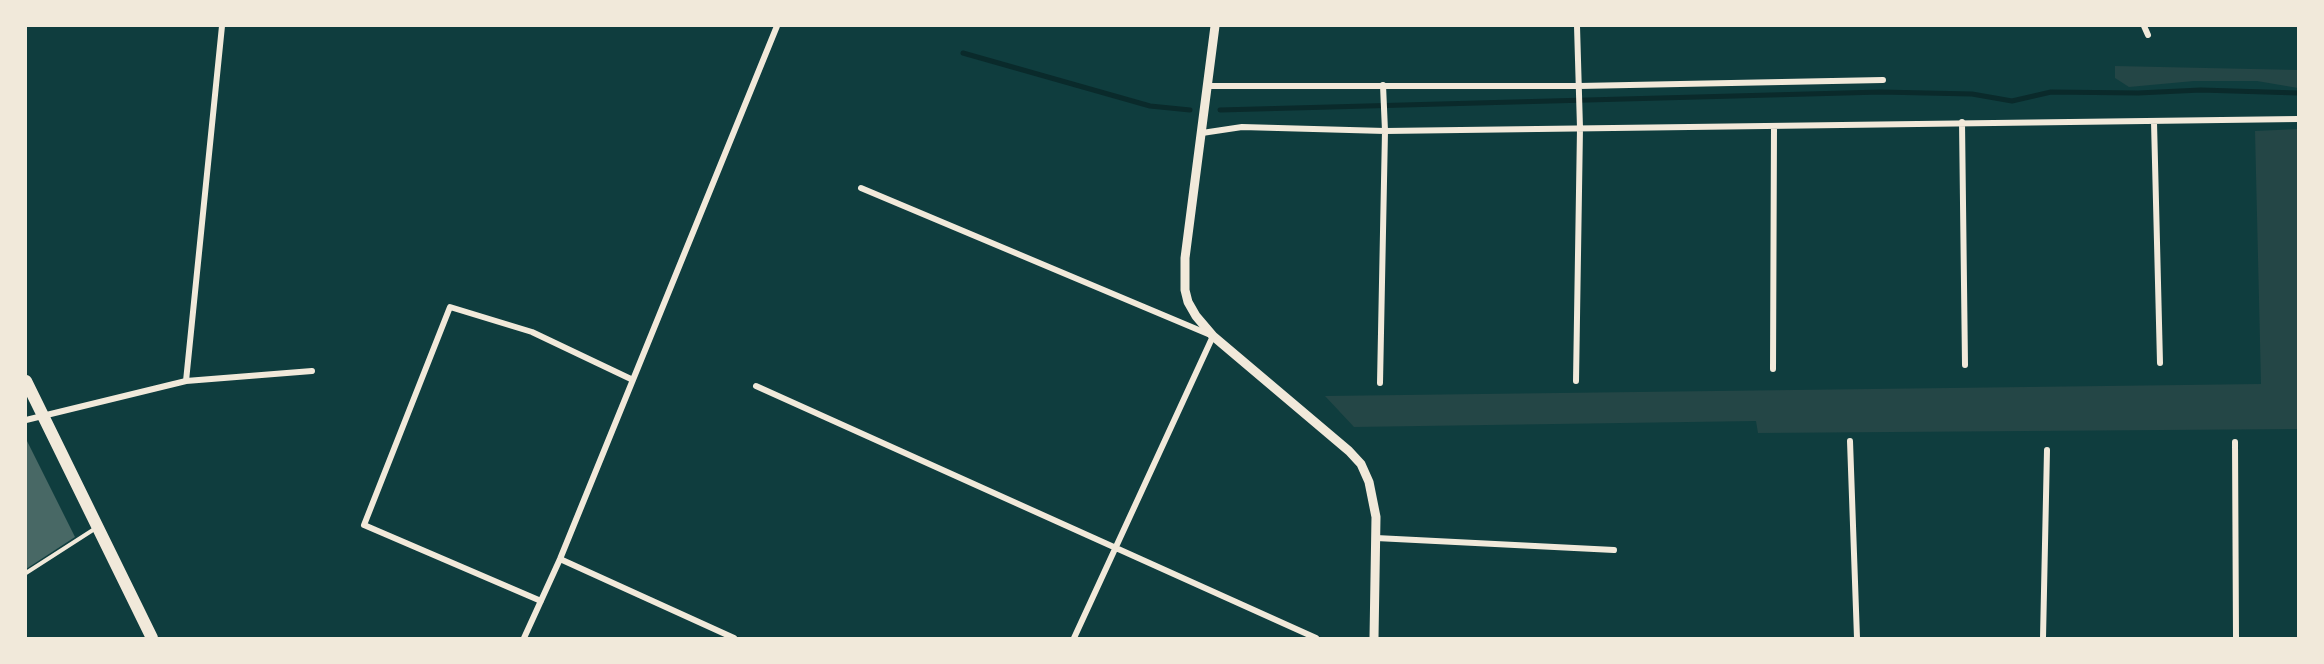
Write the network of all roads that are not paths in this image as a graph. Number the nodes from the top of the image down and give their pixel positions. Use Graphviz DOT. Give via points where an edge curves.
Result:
graph roads {
  1 [pos="222,26"];
  2 [pos="777,26"];
  3 [pos="1215,26"];
  4 [pos="1577,26"];
  5 [pos="2144,26"];
  6 [pos="2148,35"];
  7 [pos="1883,80"];
  8 [pos="1383,85"];
  9 [pos="1209,86"];
  10 [pos="1579,86"];
  11 [pos="2298,119"];
  12 [pos="1962,122"];
  13 [pos="2154,122"];
  14 [pos="1774,126"];
  15 [pos="1580,128"];
  16 [pos="1385,131"];
  17 [pos="1202,133"];
  18 [pos="861,188"];
  19 [pos="1212,336"];
  20 [pos="2160,363"];
  21 [pos="1965,365"];
  22 [pos="1773,369"];
  23 [pos="312,371"];
  24 [pos="26,381"];
  25 [pos="186,381"];
  26 [pos="633,381"];
  27 [pos="1576,381"];
  28 [pos="1380,383"];
  29 [pos="756,386"];
  30 [pos="43,417"];
  31 [pos="26,420"];
  32 [pos="1850,441"];
  33 [pos="2235,442"];
  34 [pos="2047,450"];
  35 [pos="97,527"];
  36 [pos="1376,538"];
  37 [pos="1116,548"];
  38 [pos="1614,550"];
  39 [pos="560,560"];
  40 [pos="26,573"];
  41 [pos="541,601"];
  42 [pos="152,639"];
  43 [pos="524,639"];
  44 [pos="734,639"];
  45 [pos="1074,639"];
  46 [pos="1316,639"];
  47 [pos="1374,639"];
  48 [pos="1857,639"];
  49 [pos="2043,639"];
  50 [pos="2236,639"];
  1 -- 25 [label="street"];
  2 -- 26 [label="street"];
  3 -- 9 [label="street"];
  4 -- 10 [label="street"];
  5 -- 6 [label="street"];
  7 -- 10 [label="street"];
  8 -- 9 [label="street"];
  8 -- 10 [label="street"];
  8 -- 16 [label="street"];
  9 -- 17 [label="street"];
  10 -- 15 [label="street"];
  11 -- 13 [label="street"];
  12 -- 13 [label="street"];
  12 -- 14 [label="street"];
  12 -- 21 [label="street"];
  13 -- 20 [label="street"];
  14 -- 15 [label="street"];
  14 -- 22 [label="street"];
  15 -- 16 [label="street"];
  15 -- 27 [label="street"];
  16 -- 17 [label="street" via="1242,127"];
  16 -- 28 [label="street"];
  17 -- 19 [label="street" via="1184,275 1188,302"];
  18 -- 19 [label="street"];
  19 -- 36 [label="street" via="1361,464 1374,501"];
  19 -- 37 [label="street"];
  23 -- 25 [label="street"];
  24 -- 30 [label="main road"];
  25 -- 30 [label="street"];
  26 -- 39 [label="street"];
  26 -- 41 [label="street" via="532,332 450,306 364,525"];
  29 -- 37 [label="street"];
  30 -- 31 [label="street"];
  30 -- 35 [label="main road"];
  32 -- 48 [label="street"];
  33 -- 50 [label="street"];
  34 -- 49 [label="street"];
  35 -- 40 [label="lane"];
  35 -- 42 [label="main road"];
  36 -- 38 [label="street"];
  36 -- 47 [label="street"];
  37 -- 45 [label="street"];
  37 -- 46 [label="street"];
  39 -- 41 [label="street"];
  39 -- 44 [label="street"];
  41 -- 43 [label="street"];
}
